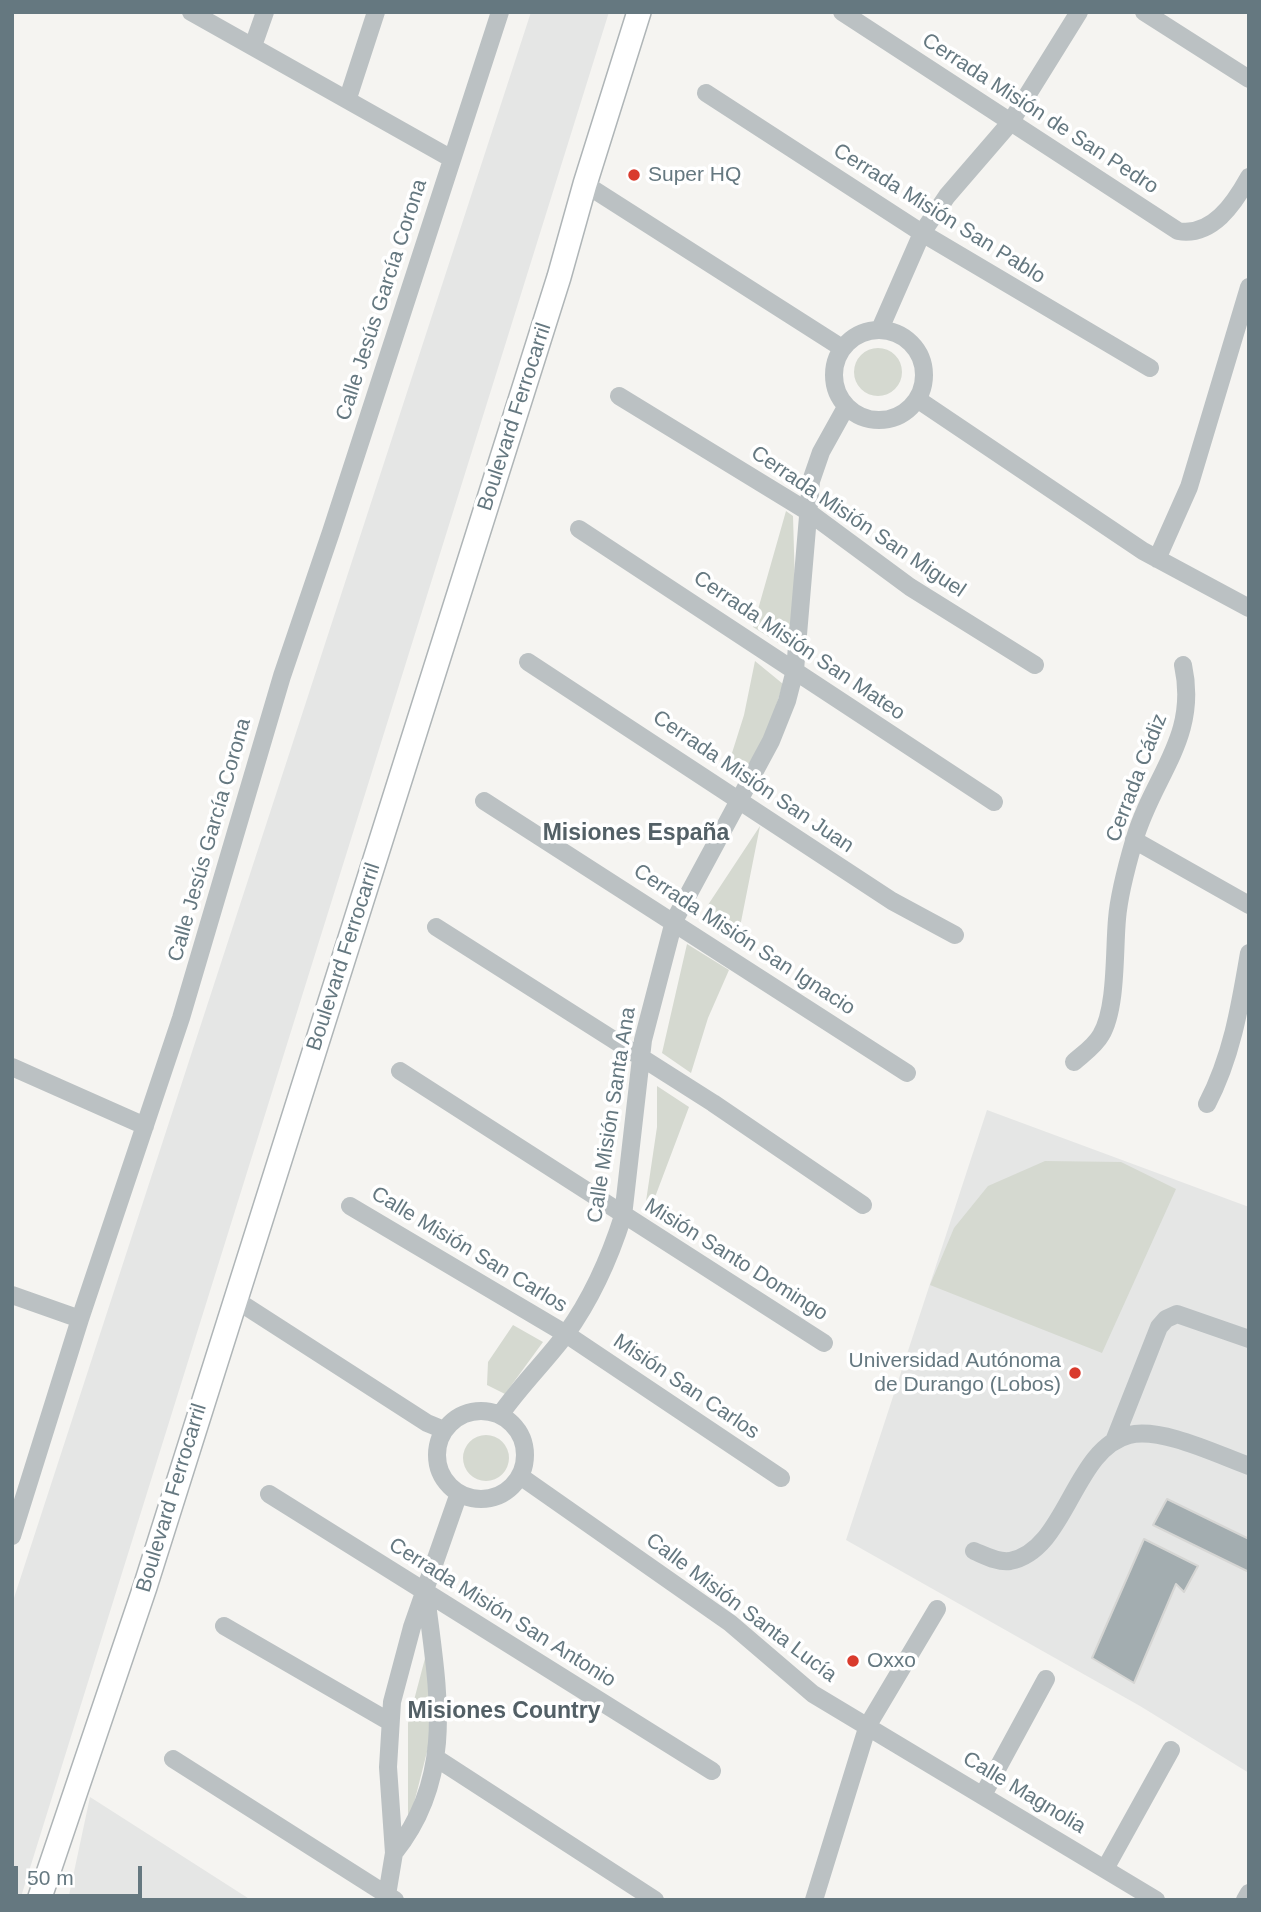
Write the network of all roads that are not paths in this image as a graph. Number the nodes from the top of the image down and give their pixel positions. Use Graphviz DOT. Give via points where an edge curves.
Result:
graph roads {
  1 [pos="191,12"];
  2 [pos="265,12"];
  3 [pos="376,12"];
  4 [pos="500,12"];
  5 [pos="639,12"];
  6 [pos="842,12"];
  7 [pos="1079,12"];
  8 [pos="1144,12"];
  9 [pos="253,47"];
  10 [pos="1249,79"];
  11 [pos="706,93"];
  12 [pos="348,98"];
  13 [pos="1010,123"];
  14 [pos="452,159"];
  15 [pos="1249,177"];
  16 [pos="585,184"];
  17 [pos="922,233"];
  18 [pos="1249,287"];
  19 [pos="1245,312"];
  20 [pos="880,329"];
  21 [pos="842,348"];
  22 [pos="1150,368"];
  23 [pos="619,397"];
  24 [pos="918,399"];
  25 [pos="846,407"];
  26 [pos="807,511"];
  27 [pos="579,528"];
  28 [pos="1150,555"];
  29 [pos="1249,608"];
  30 [pos="528,663"];
  31 [pos="1035,665"];
  32 [pos="1183,665"];
  33 [pos="795,670"];
  34 [pos="740,800"];
  35 [pos="484,801"];
  36 [pos="994,802"];
  37 [pos="1134,840"];
  38 [pos="1249,905"];
  39 [pos="674,921"];
  40 [pos="436,928"];
  41 [pos="955,935"];
  42 [pos="1249,953"];
  43 [pos="641,1058"];
  44 [pos="1074,1062"];
  45 [pos="400,1071"];
  46 [pos="14,1072"];
  47 [pos="907,1073"];
  48 [pos="1206,1104"];
  49 [pos="145,1126"];
  50 [pos="863,1205"];
  51 [pos="350,1206"];
  52 [pos="623,1216"];
  53 [pos="12,1295"];
  54 [pos="236,1300"];
  55 [pos="80,1319"];
  56 [pos="566,1334"];
  57 [pos="1249,1339"];
  58 [pos="824,1343"];
  59 [pos="500,1415"];
  60 [pos="444,1430"];
  61 [pos="1114,1441"];
  62 [pos="1249,1466"];
  63 [pos="520,1476"];
  64 [pos="781,1478"];
  65 [pos="459,1493"];
  66 [pos="269,1494"];
  67 [pos="12,1536"];
  68 [pos="974,1551"];
  69 [pos="426,1592"];
  70 [pos="937,1609"];
  71 [pos="224,1626"];
  72 [pos="1046,1679"];
  73 [pos="390,1722"];
  74 [pos="868,1725"];
  75 [pos="1171,1750"];
  76 [pos="436,1758"];
  77 [pos="173,1759"];
  78 [pos="712,1771"];
  79 [pos="983,1795"];
  80 [pos="394,1853"];
  81 [pos="1105,1869"];
  82 [pos="1249,1894"];
  83 [pos="391,1897"];
  84 [pos="39,1900"];
  85 [pos="656,1900"];
  86 [pos="814,1900"];
  87 [pos="1156,1900"];
  88 [pos="1245,1900"];
  1 -- 9 [label="street"];
  2 -- 9 [label="street"];
  3 -- 12 [label="street"];
  4 -- 14 [label="street, Calle Jesús García Corona"];
  5 -- 16 [label="main road, Boulevard Ferrocarril"];
  6 -- 13 [label="street, Cerrada Misión de San Pedro"];
  7 -- 13 [label="street"];
  8 -- 10 [label="street"];
  9 -- 12 [label="street"];
  11 -- 17 [label="street, Cerrada Misión San Pablo"];
  12 -- 14 [label="street"];
  13 -- 15 [label="street, Cerrada Misión de San Pedro" via="1178,231 1199,232 1216,221"];
  13 -- 17 [label="street" via="947,196"];
  14 -- 49 [label="street, Calle Jesús García Corona" via="282,676"];
  16 -- 21 [label="street"];
  16 -- 54 [label="main road, Boulevard Ferrocarril"];
  17 -- 20 [label="street"];
  17 -- 22 [label="street, Cerrada Misión San Pablo"];
  18 -- 19 [label="street"];
  19 -- 28 [label="street" via="1189,487"];
  20 -- 21 [label="street"];
  20 -- 24 [label="street" via="904,337 922,357 925,373"];
  21 -- 25 [label="street" via="834,378"];
  23 -- 26 [label="street, Cerrada Misión San Miguel"];
  24 -- 25 [label="street" via="906,412 876,421"];
  24 -- 28 [label="street"];
  25 -- 26 [label="street, Calle Misión Santa Ana" via="821,452"];
  26 -- 31 [label="street, Cerrada Misión San Miguel" via="911,587"];
  26 -- 33 [label="street, Calle Misión Santa Ana"];
  27 -- 33 [label="street, Cerrada Misión San Mateo"];
  28 -- 29 [label="street"];
  30 -- 34 [label="street, Cerrada Misión San Juan"];
  32 -- 37 [label="street, Cerrada Cádiz" via="1187,682 1184,727"];
  33 -- 34 [label="street, Calle Misión Santa Ana" via="771,741"];
  33 -- 36 [label="street, Cerrada Misión San Mateo"];
  34 -- 39 [label="street, Calle Misión Santa Ana"];
  34 -- 41 [label="street, Cerrada Misión San Juan" via="892,901"];
  35 -- 39 [label="street, Cerrada Misión San Ignacio"];
  37 -- 38 [label="street"];
  37 -- 44 [label="street, Cerrada Cádiz" via="1117,915 1108,1012 1101,1035"];
  39 -- 43 [label="street, Calle Misión Santa Ana"];
  39 -- 47 [label="street, Cerrada Misión San Ignacio"];
  40 -- 43 [label="street"];
  42 -- 48 [label="street" via="1223,1073"];
  43 -- 50 [label="street"];
  43 -- 52 [label="street, Calle Misión Santa Ana"];
  45 -- 52 [label="street, Misión Santo Domingo"];
  46 -- 49 [label="street"];
  49 -- 55 [label="street, Calle Jesús García Corona"];
  51 -- 56 [label="street, Calle Misión San Carlos"];
  52 -- 56 [label="street, Calle Misión Santa Ana" via="597,1282"];
  52 -- 58 [label="street, Misión Santo Domingo"];
  53 -- 55 [label="street"];
  54 -- 60 [label="street"];
  54 -- 84 [label="main road, Boulevard Ferrocarril"];
  55 -- 67 [label="street, Calle Jesús García Corona"];
  56 -- 59 [label="street, Calle Misión Santa Ana"];
  56 -- 64 [label="street, Misión San Carlos"];
  57 -- 61 [label="street" via="1177,1314 1166,1319"];
  59 -- 60 [label="street" via="468,1412"];
  59 -- 63 [label="street" via="522,1437 525,1452"];
  60 -- 65 [label="street" via="436,1460 450,1487"];
  61 -- 62 [label="street" via="1132,1434 1154,1435"];
  61 -- 68 [label="street" via="1086,1471 1053,1527 1037,1544 1010,1561"];
  63 -- 65 [label="street" via="495,1497 480,1499"];
  63 -- 74 [label="street, Calle Misión Santa Lucía" via="730,1623 813,1694"];
  65 -- 69 [label="street"];
  66 -- 69 [label="street, Cerrada Misión San Antonio"];
  69 -- 73 [label="street" via="398,1671"];
  69 -- 76 [label="street" via="439,1696"];
  69 -- 78 [label="street, Cerrada Misión San Antonio"];
  70 -- 74 [label="street"];
  71 -- 73 [label="street"];
  72 -- 79 [label="street"];
  73 -- 80 [label="street"];
  74 -- 79 [label="street, Calle Magnolia"];
  74 -- 86 [label="street"];
  75 -- 81 [label="street"];
  76 -- 80 [label="street" via="419,1817"];
  76 -- 85 [label="street"];
  77 -- 83 [label="street"];
  79 -- 81 [label="street, Calle Magnolia"];
  80 -- 83 [label="street"];
  81 -- 87 [label="street, Calle Magnolia"];
  82 -- 88 [label="street"];
}
